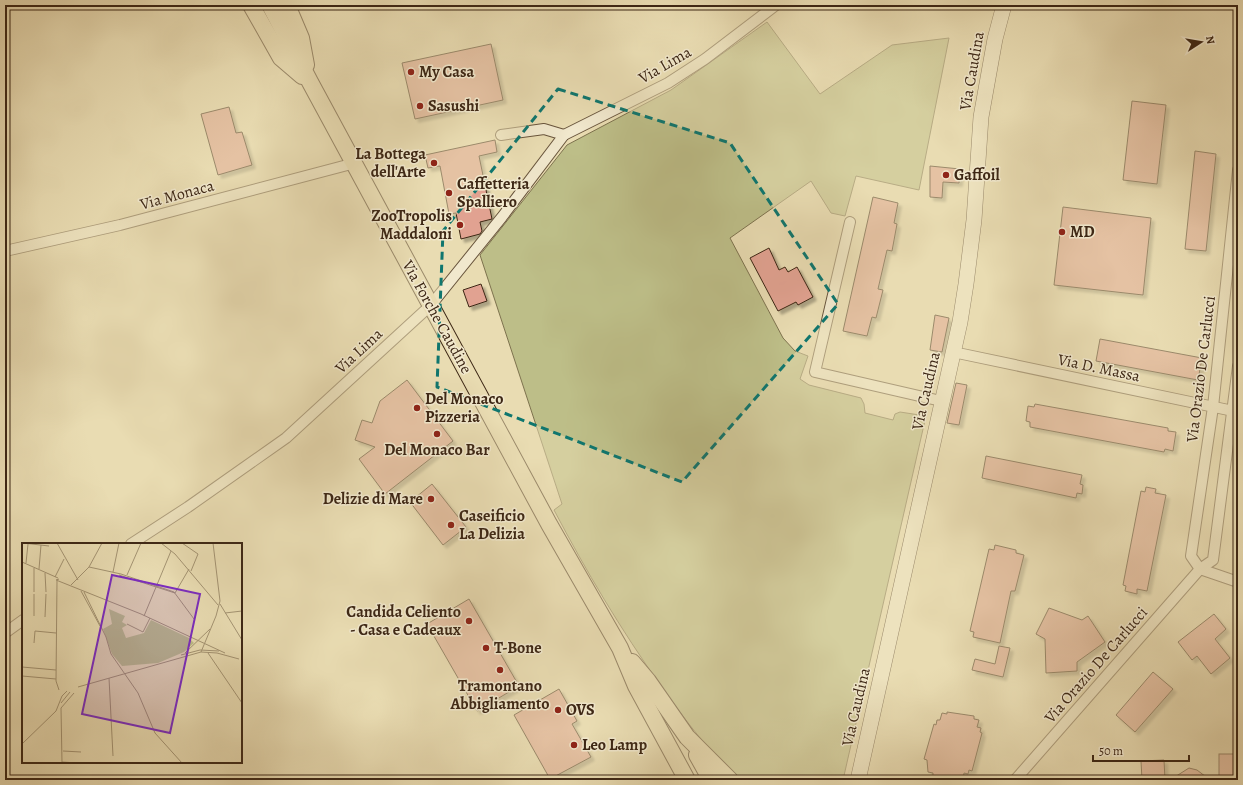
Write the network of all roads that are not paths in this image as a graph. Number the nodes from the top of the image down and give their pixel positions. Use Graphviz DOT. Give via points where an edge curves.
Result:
graph roads {
  1 [pos="251,5"];
  2 [pos="270,5"];
  3 [pos="287,5"];
  4 [pos="1004,5"];
  5 [pos="775,6"];
  6 [pos="310,82"];
  7 [pos="501,135"];
  8 [pos="564,135"];
  9 [pos="355,163"];
  10 [pos="1238,170"];
  11 [pos="850,222"];
  12 [pos="5,251"];
  13 [pos="431,305"];
  14 [pos="953,352"];
  15 [pos="1238,366"];
  16 [pos="941,401"];
  17 [pos="1213,407"];
  18 [pos="1235,412"];
  19 [pos="132,543"];
  20 [pos="1200,569"];
  21 [pos="1238,582"];
  22 [pos="22,621"];
  23 [pos="5,633"];
  24 [pos="620,648"];
  25 [pos="687,737"];
  26 [pos="687,780"];
  27 [pos="711,780"];
  28 [pos="730,780"];
  29 [pos="858,780"];
  30 [pos="1015,780"];
  1 -- 6 [label="main road" via="281,58"];
  2 -- 6 [label="main road, Via Forche Caudine"];
  3 -- 6 [label="main road" via="301,38"];
  4 -- 14 [label="main road, Via Caudina" via="994,45 982,117 966,284"];
  5 -- 8 [label="street, Via Lima" via="705,59 668,83"];
  6 -- 9 [label="main road, Via Forche Caudine"];
  7 -- 8 [label="street" via="544,130"];
  8 -- 13 [label="street, Via Lima"];
  9 -- 12 [label="street, Via Monaca" via="120,225"];
  9 -- 13 [label="main road, Via Forche Caudine"];
  10 -- 17 [label="street, Via Orazio De Carlucci"];
  11 -- 16 [label="street" via="815,372"];
  13 -- 19 [label="street, Via Lima" via="286,438"];
  13 -- 24 [label="main road, Via Forche Caudine" via="549,524"];
  14 -- 16 [label="main road, Via Caudina"];
  14 -- 17 [label="street, Via D. Massa"];
  15 -- 18 [label="street, Via Orazio De Carlucci"];
  16 -- 29 [label="main road, Via Caudina"];
  17 -- 18 [label="street, Via D. Massa"];
  17 -- 20 [label="street, Via Orazio De Carlucci" via="1191,556"];
  18 -- 20 [label="street, Via Orazio De Carlucci" via="1213,560"];
  20 -- 21 [label="street"];
  20 -- 30 [label="street, Via Orazio De Carlucci"];
  22 -- 23 [label="street"];
  24 -- 25 [label="main road, Via Forche Caudine" via="648,681"];
  24 -- 26 [label="main road, Via Forche Caudine" via="636,686"];
  25 -- 27 [label="main road"];
  25 -- 28 [label="main road, Via Forche Caudine"];
}
